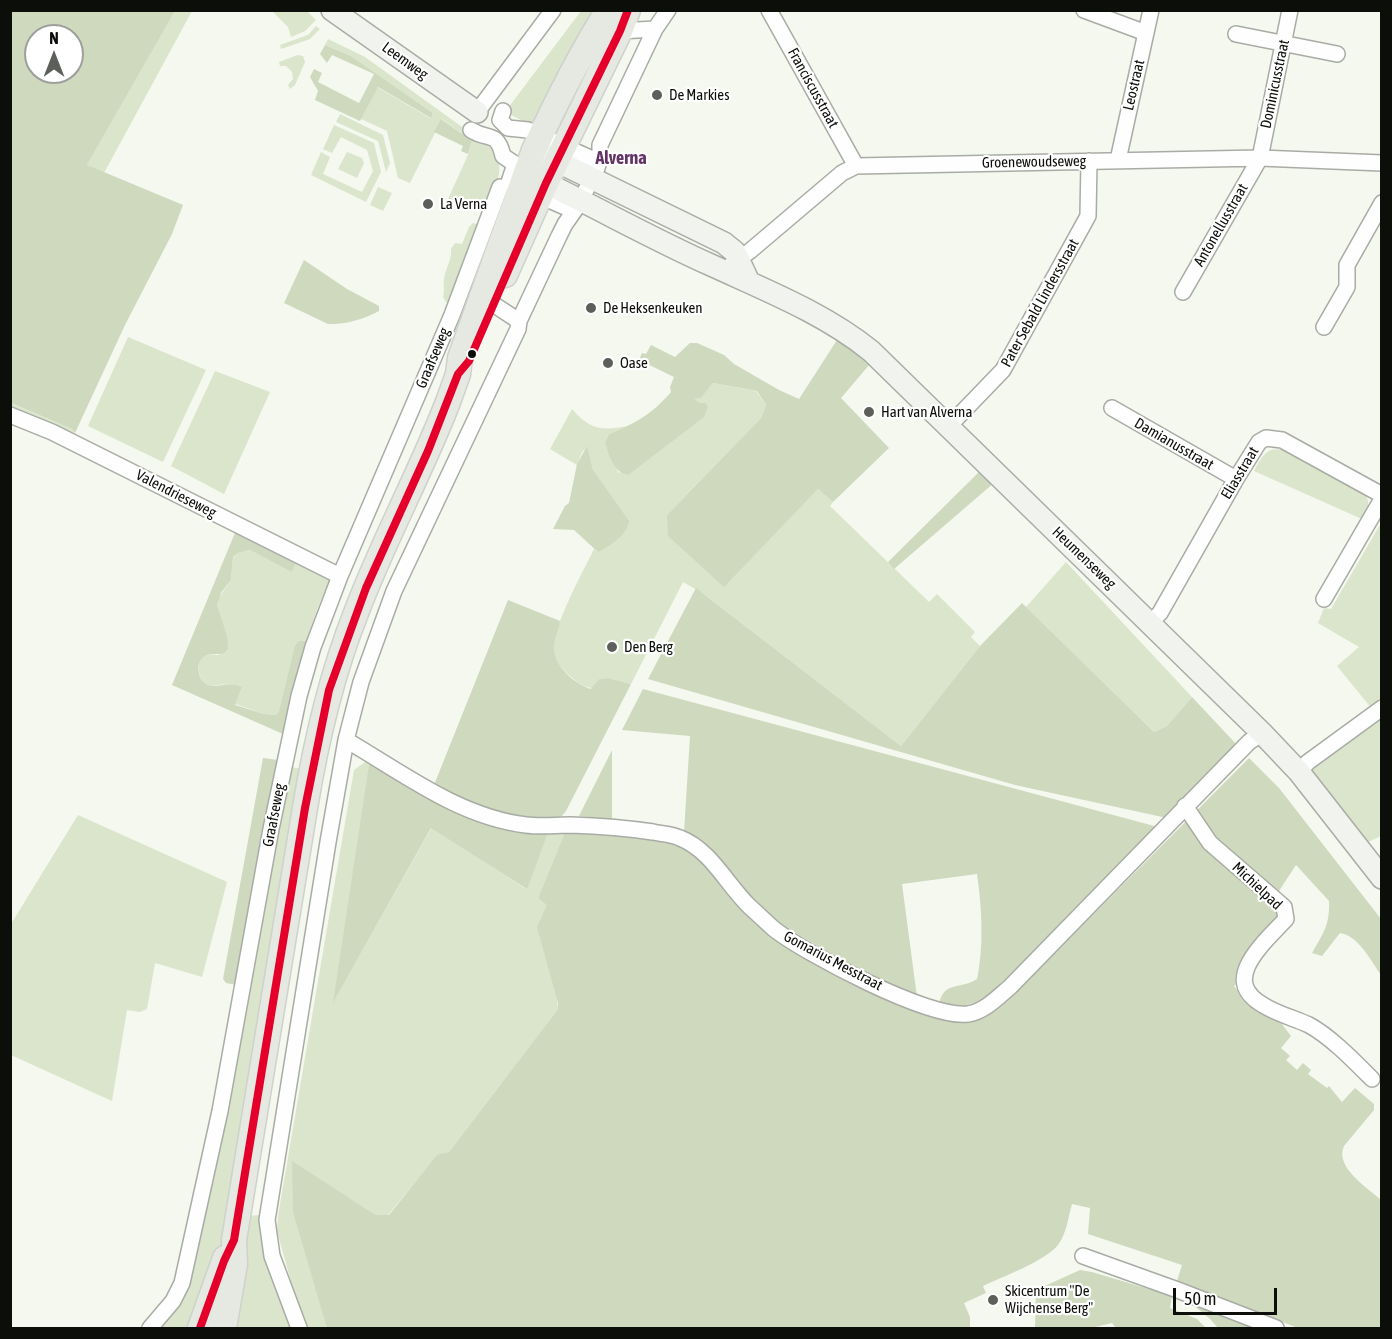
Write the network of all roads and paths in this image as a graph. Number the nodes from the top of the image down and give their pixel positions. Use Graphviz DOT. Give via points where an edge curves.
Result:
graph roads {
  1 [pos="332,10"];
  2 [pos="553,10"];
  3 [pos="668,10"];
  4 [pos="769,10"];
  5 [pos="1084,10"];
  6 [pos="1151,10"];
  7 [pos="1290,10"];
  8 [pos="619,17"];
  9 [pos="655,29"];
  10 [pos="1146,33"];
  11 [pos="1236,33"];
  12 [pos="1284,44"];
  13 [pos="1337,54"];
  14 [pos="503,111"];
  15 [pos="474,121"];
  16 [pos="508,128"];
  17 [pos="538,143"];
  18 [pos="500,144"];
  19 [pos="560,153"];
  20 [pos="1260,158"];
  21 [pos="1118,160"];
  22 [pos="1089,161"];
  23 [pos="1382,163"];
  24 [pos="856,166"];
  25 [pos="598,174"];
  26 [pos="521,184"];
  27 [pos="1382,203"];
  28 [pos="583,205"];
  29 [pos="731,265"];
  30 [pos="1183,292"];
  31 [pos="493,304"];
  32 [pos="463,317"];
  33 [pos="519,321"];
  34 [pos="1324,327"];
  35 [pos="458,374"];
  36 [pos="1112,408"];
  37 [pos="10,415"];
  38 [pos="949,426"];
  39 [pos="1236,479"];
  40 [pos="1382,497"];
  41 [pos="340,576"];
  42 [pos="1324,599"];
  43 [pos="1150,623"];
  44 [pos="1382,708"];
  45 [pos="1262,733"];
  46 [pos="346,740"];
  47 [pos="1299,772"];
  48 [pos="1185,806"];
  49 [pos="1382,878"];
  50 [pos="1372,1078"];
  51 [pos="234,1240"];
  52 [pos="1083,1256"];
  53 [pos="150,1329"];
  54 [pos="200,1329"];
  55 [pos="224,1329"];
  56 [pos="299,1329"];
  57 [pos="1276,1329"];
  1 -- 15 [label="street, Leemweg"];
  2 -- 15 [label="street"];
  3 -- 9 [label="street"];
  4 -- 24 [label="street, Franciscusstraat"];
  5 -- 10 [label="street"];
  6 -- 10 [label="street, Leostraat"];
  7 -- 12 [label="street, Dominicusstraat"];
  8 -- 9 [label="street"];
  8 -- 17 [label="main road, Graafseweg" via="582,54"];
  8 -- 19 [label="main road, Graafseweg"];
  9 -- 25 [label="street" via="600,145"];
  10 -- 21 [label="street, Leostraat"];
  11 -- 12 [label="street"];
  12 -- 13 [label="street"];
  12 -- 20 [label="street, Dominicusstraat"];
  14 -- 16 [label="street" via="500,120"];
  15 -- 18 [label="street" via="480,135 491,136"];
  16 -- 17 [label="street" via="528,130"];
  16 -- 18 [label="street"];
  17 -- 19 [label="street, Heumenseweg"];
  17 -- 26 [label="main road, Graafseweg"];
  18 -- 26 [label="street" via="503,156 515,164"];
  19 -- 25 [label="street, Heumenseweg"];
  19 -- 26 [label="main road, Graafseweg"];
  20 -- 21 [label="street, Groenewoudseweg"];
  20 -- 23 [label="street, Groenewoudseweg"];
  20 -- 30 [label="street, Antonellusstraat"];
  21 -- 22 [label="street, Groenewoudseweg"];
  22 -- 24 [label="street, Groenewoudseweg"];
  22 -- 38 [label="street, Pater Sebald Lindersstraat" via="1088,216 1003,370"];
  24 -- 29 [label="street" via="842,173"];
  25 -- 28 [label="street"];
  25 -- 29 [label="street, Heumenseweg" via="724,243 735,252"];
  26 -- 28 [label="street"];
  26 -- 31 [label="main road, Graafseweg"];
  26 -- 32 [label="main road, Graafseweg"];
  27 -- 34 [label="street" via="1347,265 1347,287"];
  28 -- 29 [label="street"];
  28 -- 33 [label="street" via="559,236"];
  29 -- 38 [label="street, Heumenseweg" via="748,280 857,340"];
  31 -- 33 [label="street"];
  31 -- 35 [label="main road, Graafseweg" via="469,361"];
  32 -- 35 [label="main road, Graafseweg"];
  32 -- 41 [label="street, Graafseweg"];
  33 -- 46 [label="street" via="519,329 394,591 361,682"];
  35 -- 51 [label="main road, Graafseweg" via="355,614 321,723"];
  36 -- 39 [label="street, Damianusstraat"];
  37 -- 41 [label="street, Valendrieseweg" via="52,432"];
  38 -- 43 [label="street, Heumenseweg"];
  39 -- 40 [label="street, Eliasstraat" via="1259,442 1266,438 1282,440"];
  39 -- 43 [label="street, Eliasstraat" via="1160,613"];
  40 -- 42 [label="street, Eliasstraat"];
  41 -- 53 [label="street, Graafseweg" via="313,648 291,730 220,1111 182,1283"];
  43 -- 45 [label="street, Heumenseweg"];
  44 -- 47 [label="street"];
  45 -- 47 [label="street, Heumenseweg"];
  45 -- 48 [label="street, Gomarius Messtraat"];
  46 -- 48 [label="street, Gomarius Messtraat" via="424,787 483,815 526,825 621,827 691,843 774,929 874,984 919,1005 955,1014 978,1011 1010,987"];
  46 -- 56 [label="street" via="267,1220 272,1256"];
  47 -- 49 [label="street, Heumenseweg"];
  48 -- 50 [label="street, Michielpad" via="1210,843 1284,907 1286,919 1248,964 1243,976 1244,989 1264,1006 1311,1026"];
  51 -- 54 [label="main road, Graafseweg"];
  51 -- 55 [label="main road, Graafseweg" via="235,1264"];
  52 -- 57 [label="street"];
}
